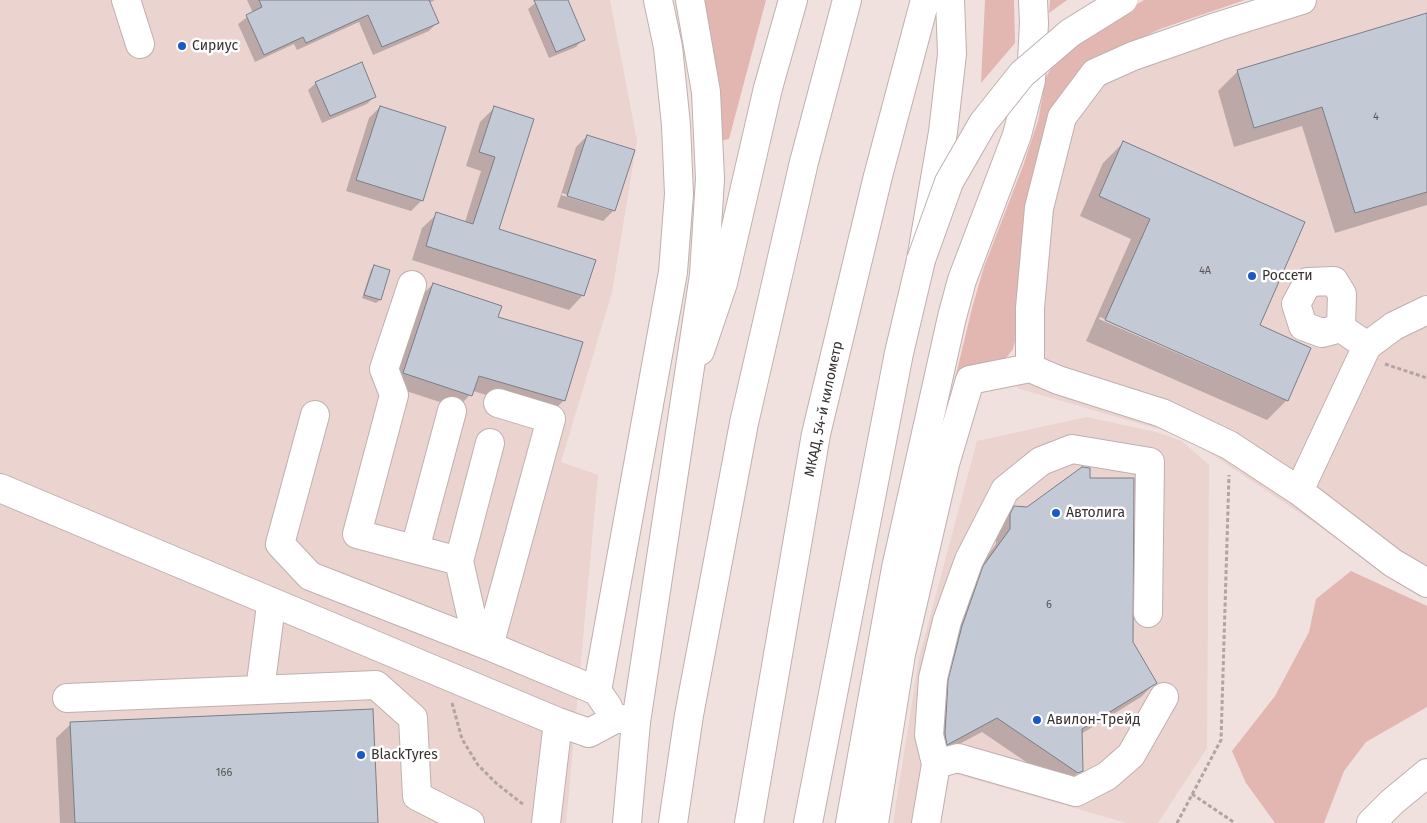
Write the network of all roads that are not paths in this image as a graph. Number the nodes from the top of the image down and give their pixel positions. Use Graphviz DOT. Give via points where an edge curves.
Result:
graph roads {
  1 [pos="126,0"];
  2 [pos="658,0"];
  3 [pos="690,0"];
  4 [pos="793,0"];
  5 [pos="847,0"];
  6 [pos="925,0"];
  7 [pos="950,0"];
  8 [pos="1033,0"];
  9 [pos="1123,0"];
  10 [pos="1302,0"];
  11 [pos="140,44"];
  12 [pos="921,260"];
  13 [pos="412,286"];
  14 [pos="1427,310"];
  15 [pos="1341,328"];
  16 [pos="1367,346"];
  17 [pos="1030,368"];
  18 [pos="687,390"];
  19 [pos="498,403"];
  20 [pos="452,411"];
  21 [pos="315,415"];
  22 [pos="490,443"];
  23 [pos="0,488"];
  24 [pos="1299,491"];
  25 [pos="414,549"];
  26 [pos="459,561"];
  27 [pos="1424,576"];
  28 [pos="274,603"];
  29 [pos="1148,613"];
  30 [pos="483,643"];
  31 [pos="260,690"];
  32 [pos="597,691"];
  33 [pos="1164,696"];
  34 [pos="67,698"];
  35 [pos="626,720"];
  36 [pos="558,722"];
  37 [pos="936,764"];
  38 [pos="1427,773"];
  39 [pos="547,820"];
  40 [pos="470,823"];
  41 [pos="627,823"];
  42 [pos="673,823"];
  43 [pos="749,823"];
  44 [pos="808,823"];
  45 [pos="850,823"];
  46 [pos="874,823"];
  47 [pos="926,823"];
  48 [pos="1371,823"];
  1 -- 11 [label="main road"];
  2 -- 32 [label="main road" via="668,48 679,194 672,272"];
  3 -- 18 [label="main road" via="706,92 710,179 704,275"];
  4 -- 18 [label="main road" via="768,88 723,283"];
  5 -- 42 [label="main road" via="804,162 744,423 689,715"];
  6 -- 43 [label="main road, МКАД, 54-й километр" via="878,176 816,434"];
  7 -- 12 [label="main road, bridge" via="952,54 943,132"];
  8 -- 45 [label="main road" via="1030,80 1017,135 962,280 952,317 896,568"];
  9 -- 12 [label="main road, bridge" via="1070,33 1022,74 983,123 949,182"];
  10 -- 17 [label="main road" via="1202,32 1095,73 1062,116 1039,208 1030,308"];
  12 -- 44 [label="main road" via="899,353"];
  13 -- 25 [label="main road" via="384,368 394,395 357,534"];
  14 -- 16 [label="main road" via="1394,326"];
  15 -- 16 [label="main road"];
  16 -- 24 [label="main road"];
  17 -- 24 [label="main road" via="1162,413 1229,445"];
  17 -- 46 [label="main road" via="970,380 945,464 901,654"];
  18 -- 35 [label="main road"];
  19 -- 30 [label="main road" via="551,419"];
  20 -- 25 [label="main road"];
  21 -- 30 [label="main road" via="280,544 310,576"];
  22 -- 26 [label="main road"];
  23 -- 28 [label="main road"];
  24 -- 27 [label="main road" via="1386,558"];
  25 -- 26 [label="main road"];
  26 -- 30 [label="main road"];
  28 -- 31 [label="main road"];
  28 -- 36 [label="main road"];
  29 -- 37 [label="main road" via="1150,462 1072,449 1041,461 1005,490 968,560 933,678 929,735"];
  30 -- 32 [label="main road"];
  31 -- 34 [label="main road"];
  31 -- 40 [label="main road" via="376,685 413,718 417,796"];
  32 -- 35 [label="main road"];
  33 -- 37 [label="main road" via="1131,755 1107,776 1076,792 958,758"];
  35 -- 36 [label="main road" via="589,733"];
  35 -- 41 [label="main road"];
  36 -- 39 [label="main road"];
  37 -- 47 [label="main road"];
  38 -- 48 [label="main road"];
}
